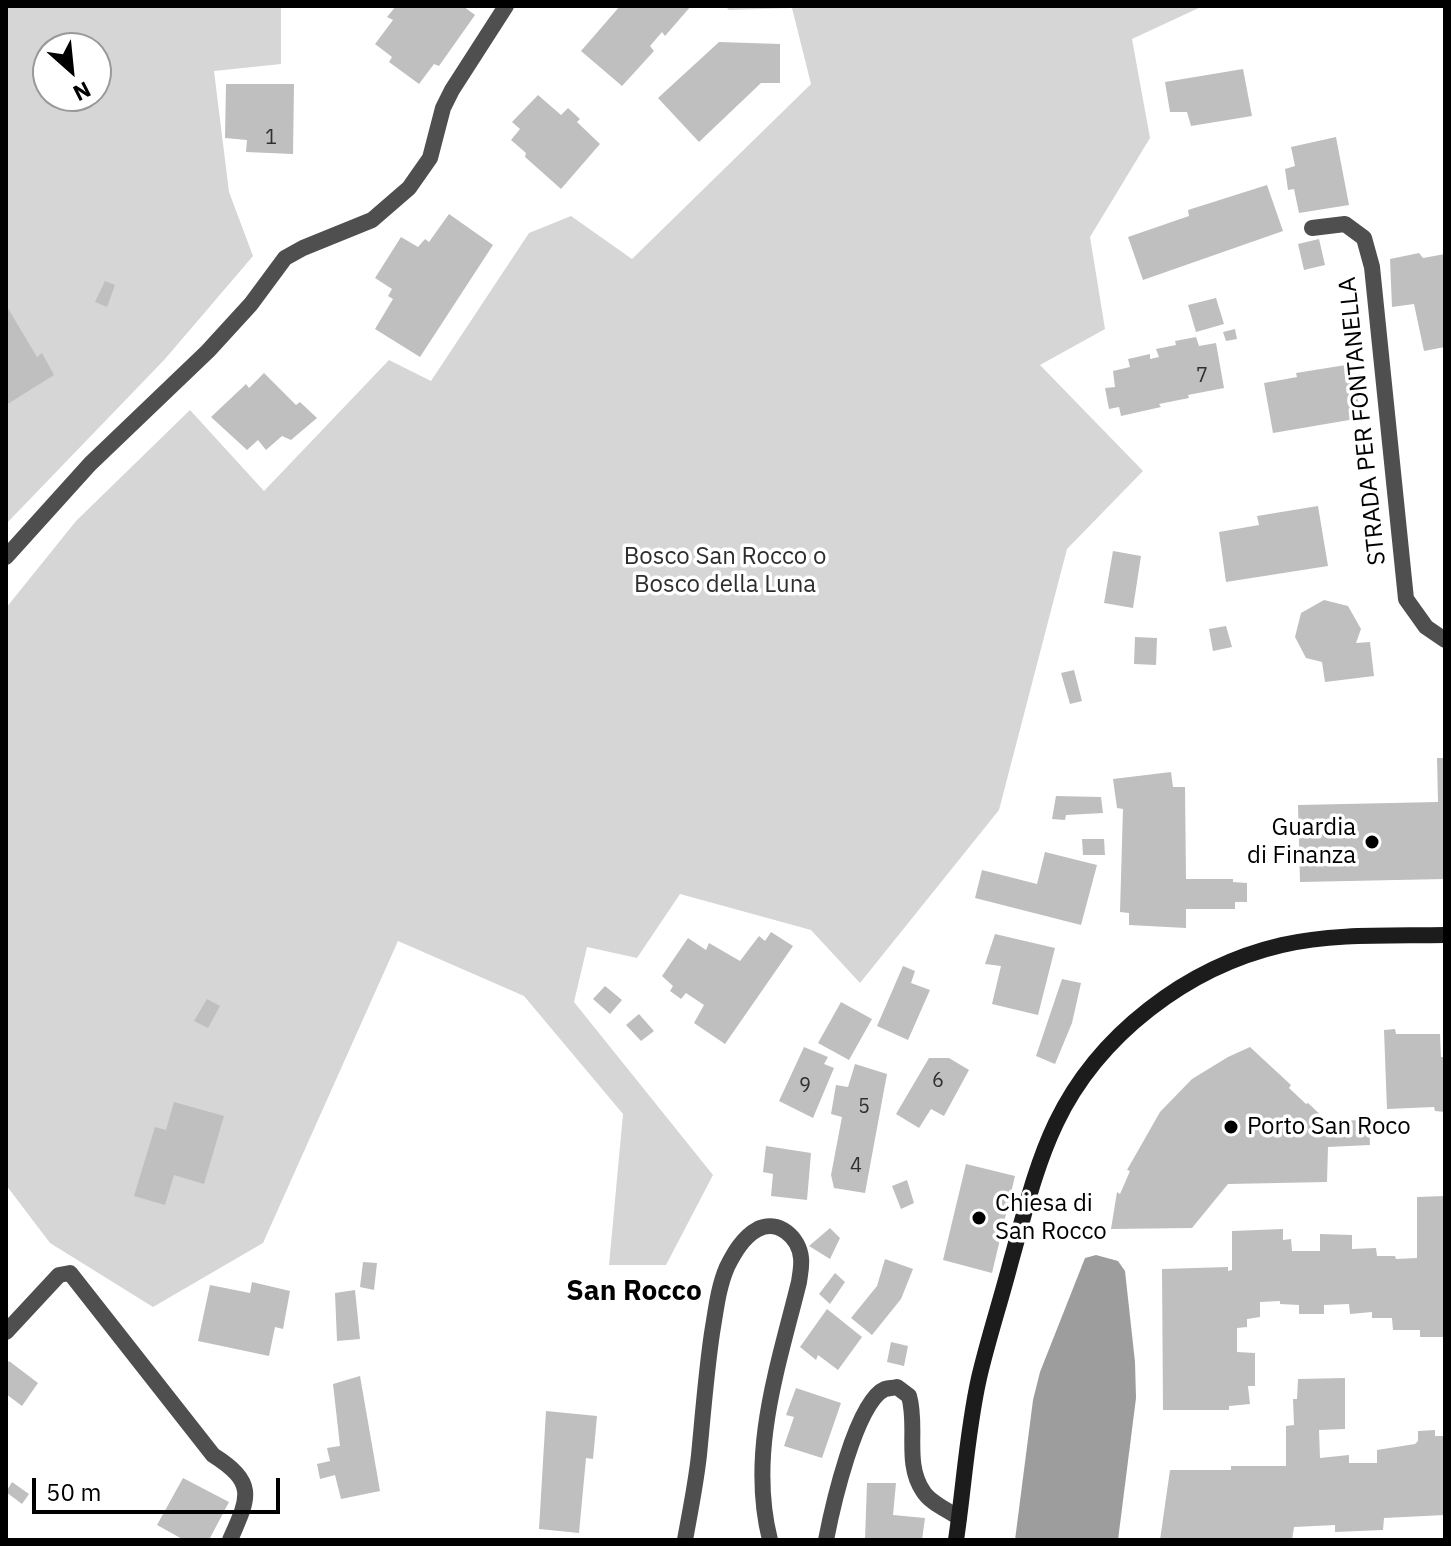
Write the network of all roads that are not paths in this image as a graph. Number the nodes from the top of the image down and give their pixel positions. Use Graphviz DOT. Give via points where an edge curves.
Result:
graph roads {
  1 [pos="506,6"];
  2 [pos="1312,228"];
  3 [pos="6,557"];
  4 [pos="1445,640"];
  5 [pos="1445,935"];
  6 [pos="6,1332"];
  7 [pos="959,1518"];
  8 [pos="230,1540"];
  9 [pos="685,1540"];
  10 [pos="770,1540"];
  11 [pos="826,1540"];
  12 [pos="956,1540"];
  1 -- 3 [label="street" via="452,90 430,158 409,188 372,220 285,258 208,351 90,464"];
  2 -- 4 [label="street, STRADA PER FONTANELLA" via="1345,224 1364,238 1372,267 1406,599 1426,627"];
  5 -- 7 [label="main road" via="1314,940 1245,956 1148,1009 1090,1069 1056,1122 1034,1181 979,1379"];
  6 -- 8 [label="street" via="59,1275 70,1273 213,1455 241,1476 244,1509"];
  7 -- 11 [label="street" via="923,1493 913,1468 909,1396 897,1387 883,1390 858,1425"];
  7 -- 12 [label="main road"];
  9 -- 10 [label="street" via="719,1290 743,1241 768,1226 791,1235 801,1259 762,1439"];
}
